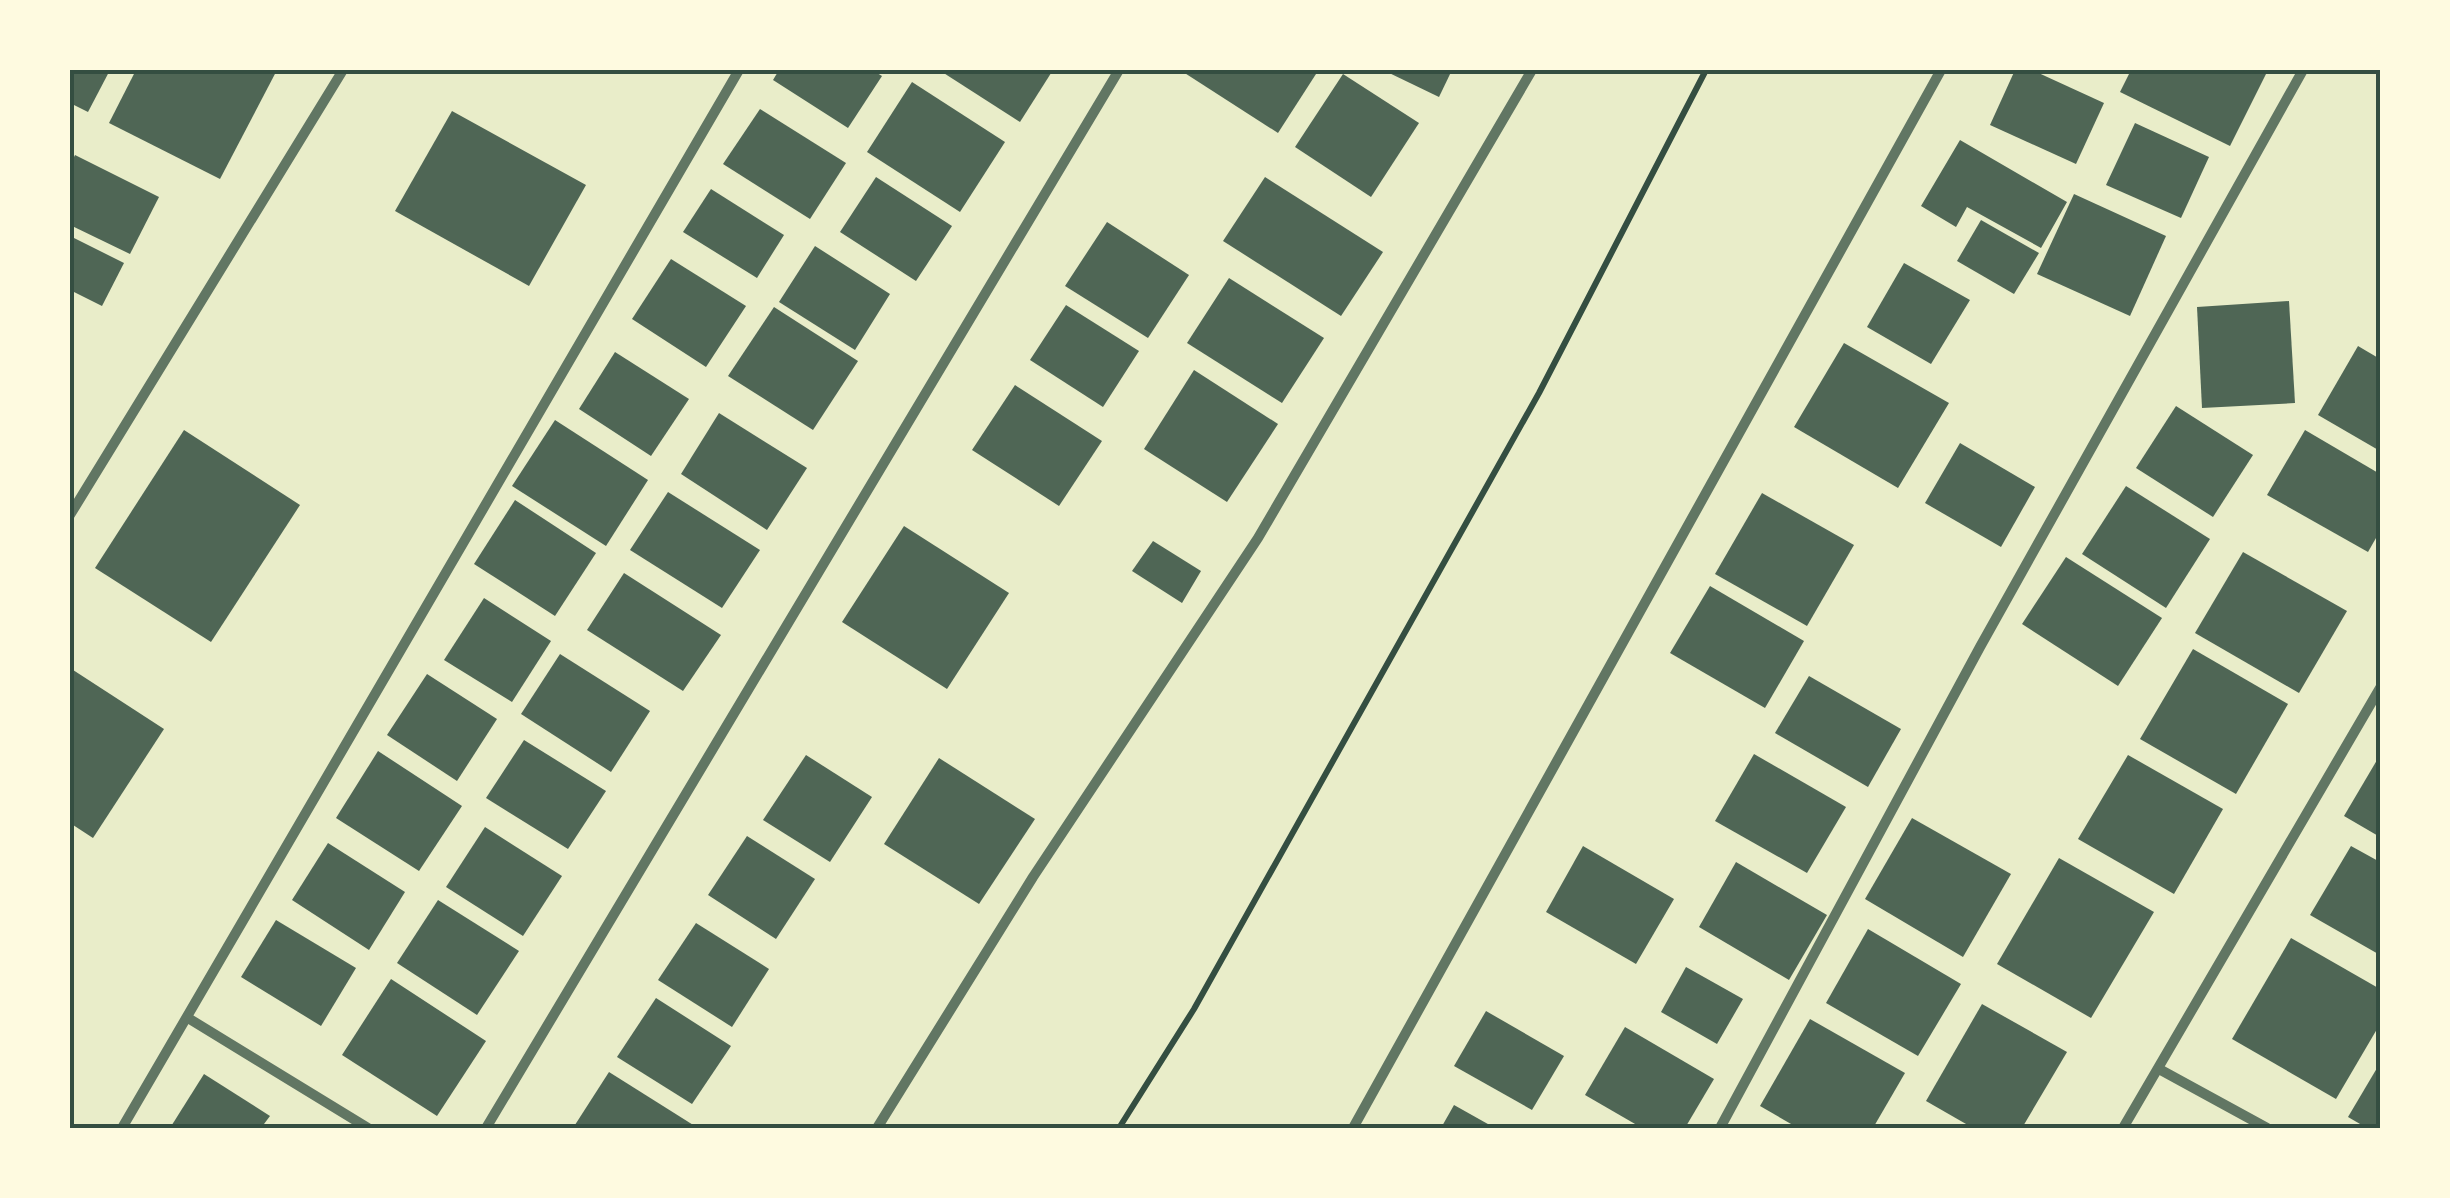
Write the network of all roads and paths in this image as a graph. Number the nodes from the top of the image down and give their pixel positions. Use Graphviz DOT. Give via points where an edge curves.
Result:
graph roads {
  1 [pos="343,70"];
  2 [pos="739,70"];
  3 [pos="1119,70"];
  4 [pos="1532,70"];
  5 [pos="1706,70"];
  6 [pos="1941,70"];
  7 [pos="2302,70"];
  8 [pos="70,515"];
  9 [pos="2380,688"];
  10 [pos="188,1018"];
  11 [pos="2159,1069"];
  12 [pos="122,1128"];
  13 [pos="368,1128"];
  14 [pos="486,1128"];
  15 [pos="878,1128"];
  16 [pos="1119,1128"];
  17 [pos="1352,1128"];
  18 [pos="1720,1128"];
  19 [pos="2123,1128"];
  20 [pos="2267,1128"];
  1 -- 8 [label="street"];
  2 -- 10 [label="street"];
  3 -- 14 [label="street"];
  4 -- 15 [label="street" via="1258,538"];
  5 -- 16 [label="path" via="1539,393 1204,992"];
  6 -- 17 [label="street"];
  7 -- 18 [label="street"];
  9 -- 11 [label="street"];
  10 -- 12 [label="street"];
  10 -- 13 [label="street"];
  11 -- 19 [label="street"];
  11 -- 20 [label="street"];
}
